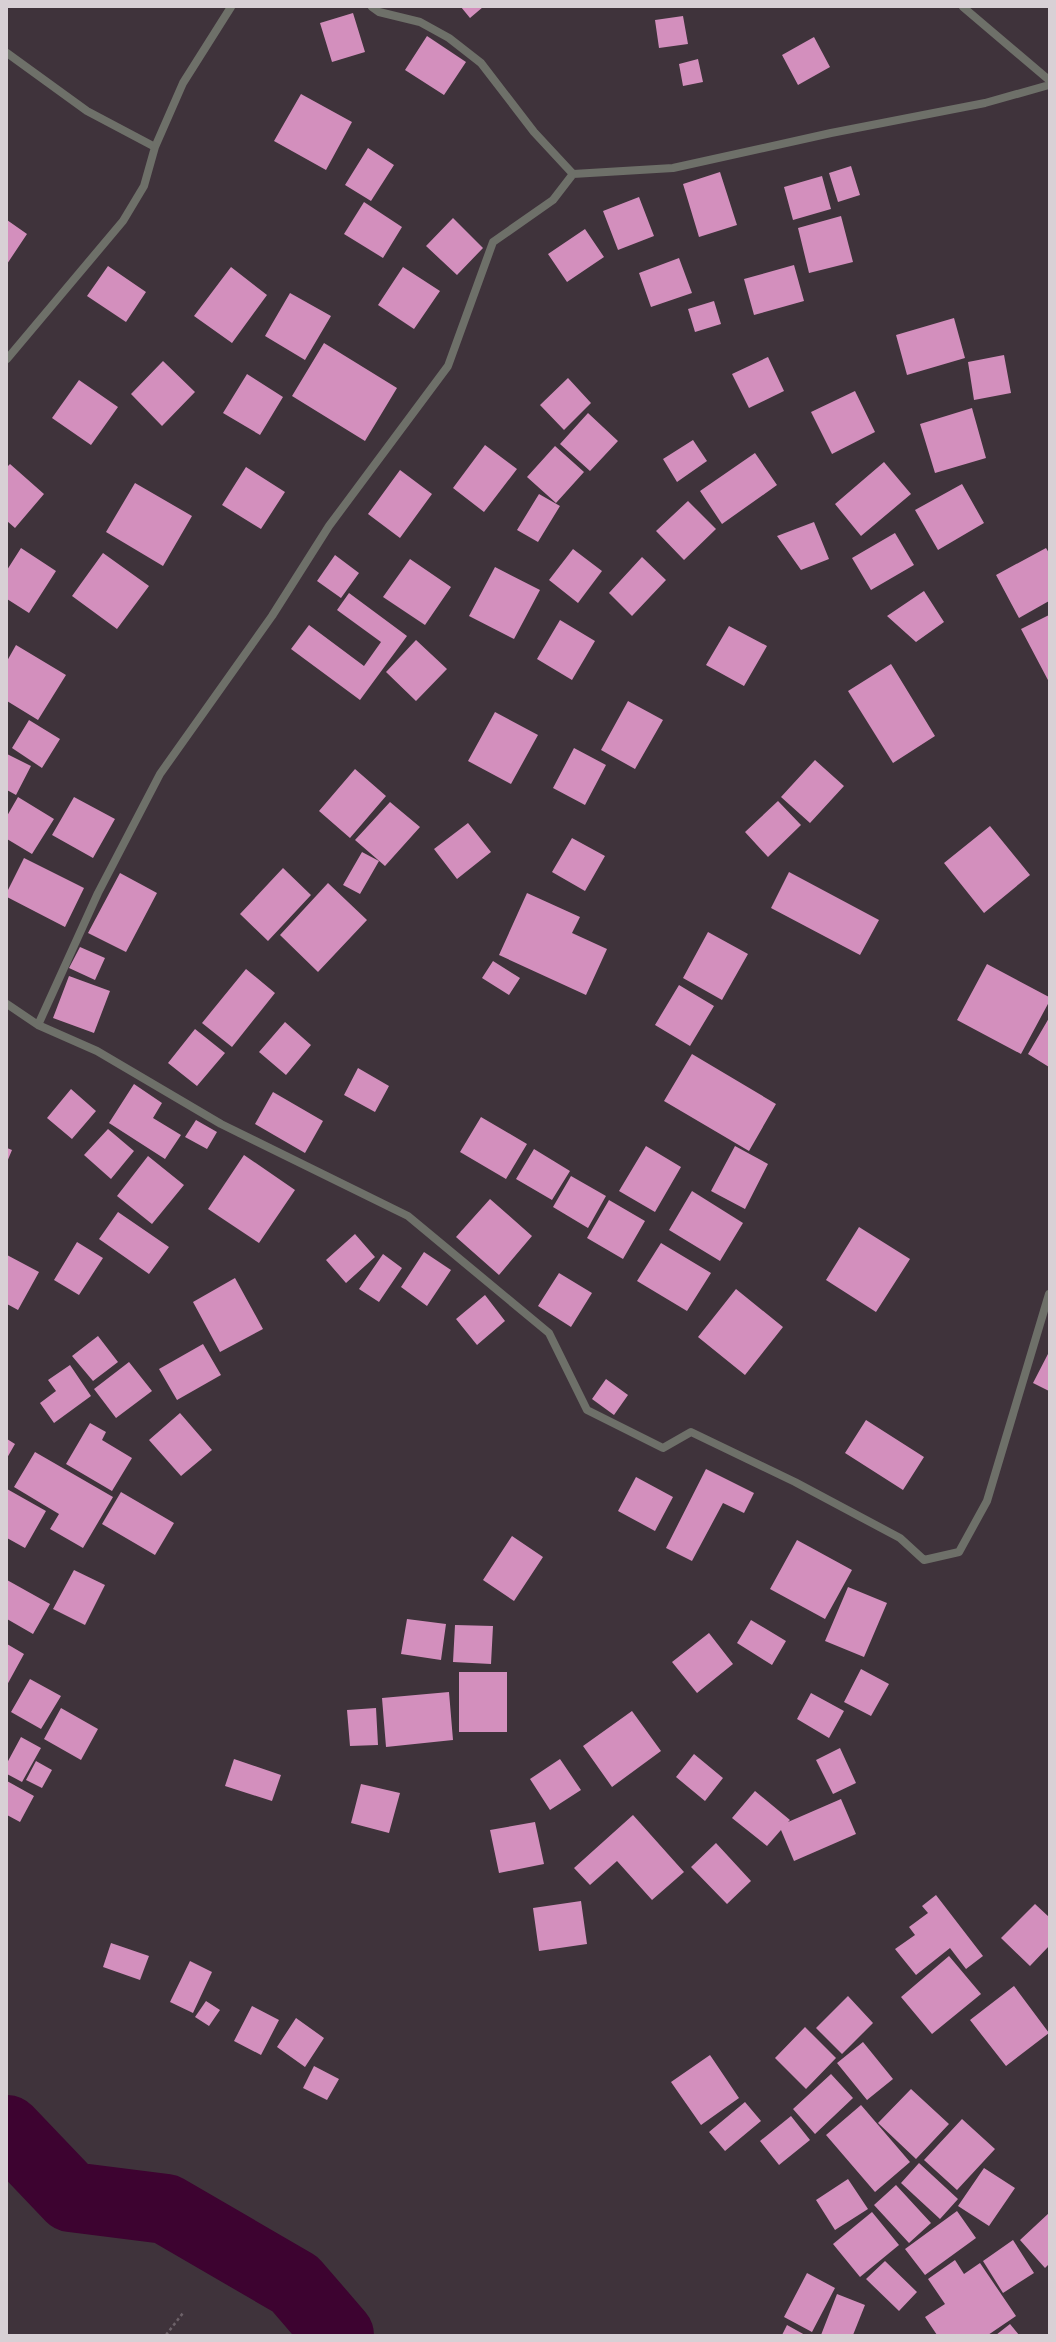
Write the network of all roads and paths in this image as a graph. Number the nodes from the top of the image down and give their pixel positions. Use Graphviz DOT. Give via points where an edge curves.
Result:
graph roads {
  1 [pos="231,7"];
  2 [pos="372,7"];
  3 [pos="962,7"];
  4 [pos="7,53"];
  5 [pos="1049,80"];
  6 [pos="1049,85"];
  7 [pos="155,147"];
  8 [pos="573,174"];
  9 [pos="7,359"];
  10 [pos="7,1004"];
  11 [pos="38,1025"];
  12 [pos="1049,1294"];
  13 [pos="183,2313"];
  14 [pos="166,2335"];
  1 -- 7 [label="street" via="183,83"];
  2 -- 8 [label="street" via="379,12 420,22 449,38 481,64 534,132"];
  3 -- 5 [label="street"];
  4 -- 7 [label="street" via="87,111"];
  6 -- 8 [label="street" via="985,102 831,132 673,168"];
  7 -- 9 [label="street" via="144,186 123,221"];
  8 -- 11 [label="street" via="553,200 493,242 448,366 328,526 272,616 160,774 98,893"];
  10 -- 11 [label="street"];
  11 -- 12 [label="street" via="97,1051 221,1124 408,1216 549,1333 586,1410 663,1448 691,1432 795,1482 900,1538 924,1560 959,1552 987,1502"];
  13 -- 14 [label="path"];
}
